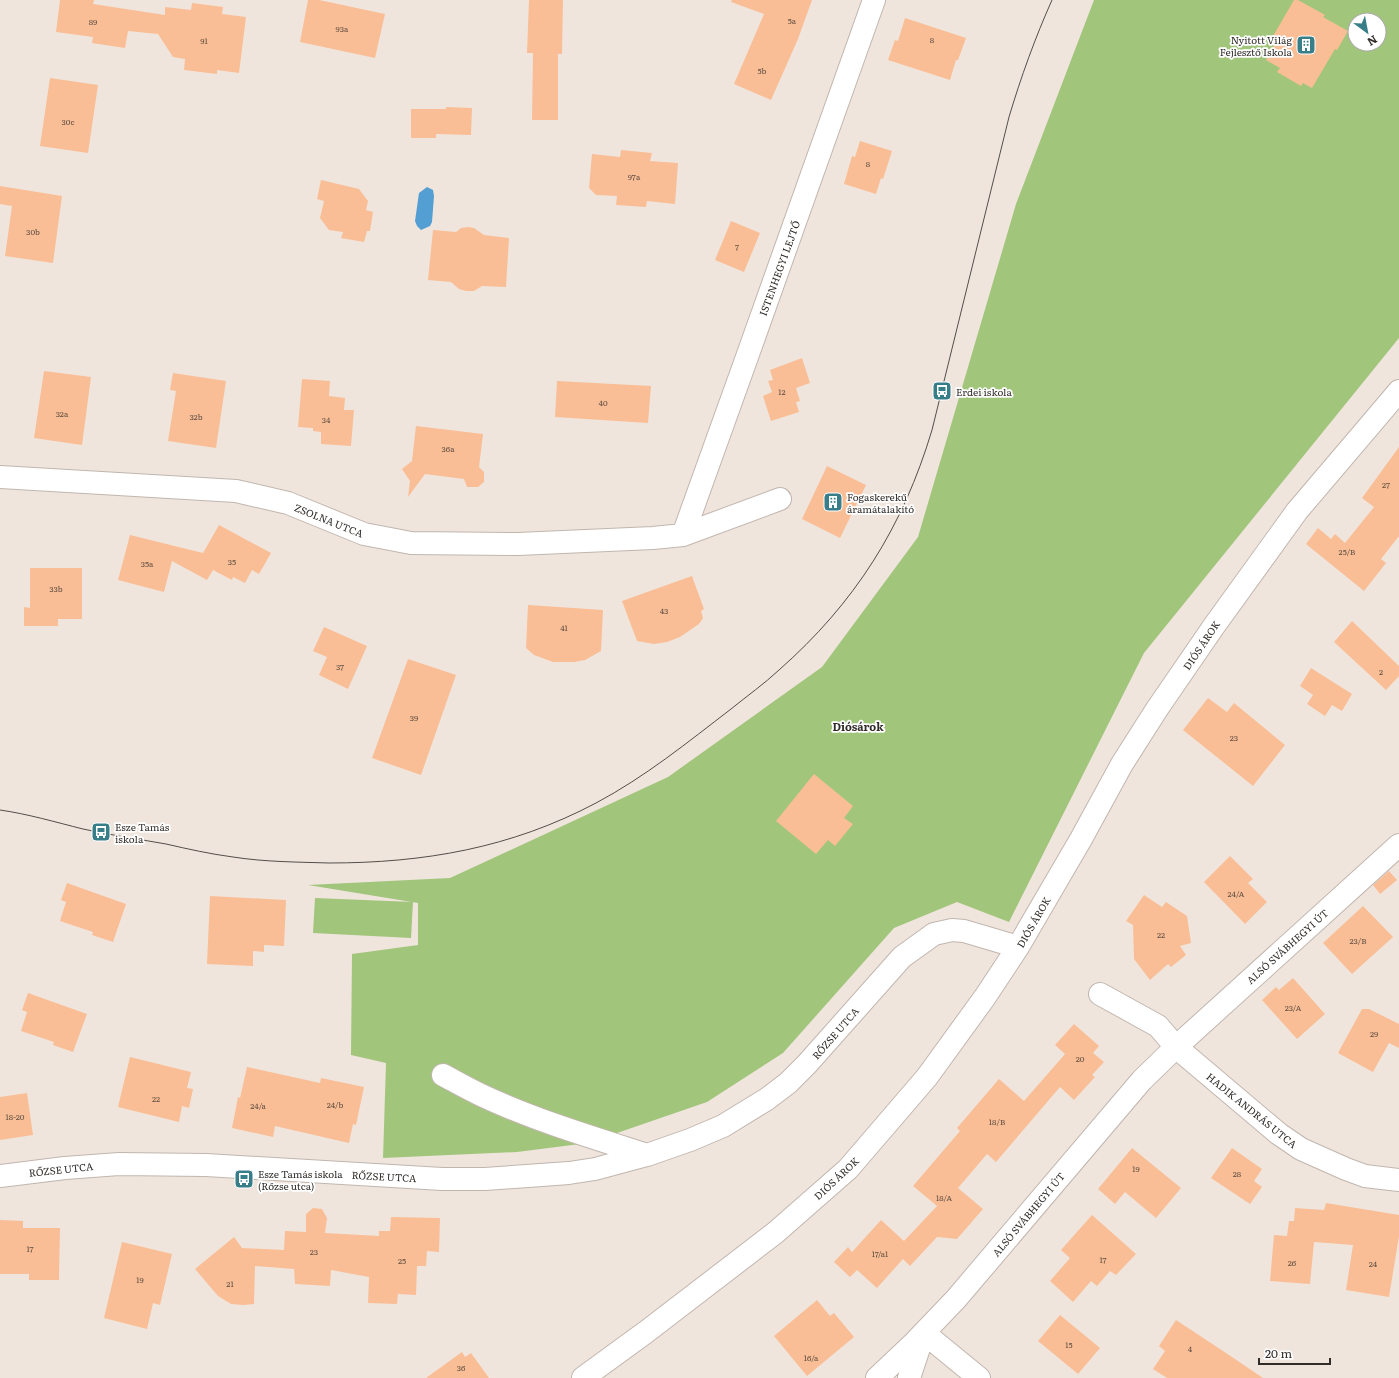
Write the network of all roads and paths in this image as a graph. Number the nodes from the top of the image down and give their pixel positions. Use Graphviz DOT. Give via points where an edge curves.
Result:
graph roads {
  1 [pos="874,0"];
  2 [pos="1399,391"];
  3 [pos="0,477"];
  4 [pos="780,499"];
  5 [pos="683,535"];
  6 [pos="1399,845"];
  7 [pos="1018,947"];
  8 [pos="1100,994"];
  9 [pos="1176,1047"];
  10 [pos="443,1075"];
  11 [pos="647,1155"];
  12 [pos="0,1176"];
  13 [pos="1399,1180"];
  14 [pos="924,1333"];
  15 [pos="583,1378"];
  16 [pos="876,1378"];
  17 [pos="908,1378"];
  18 [pos="979,1378"];
  1 -- 5 [label="street, ISTENHEGYI LEJTŐ"];
  2 -- 7 [label="street, DIÓS ÁROK" via="1297,511 1209,632 1122,764"];
  3 -- 5 [label="street, ZSOLNA UTCA" via="236,491 288,503 364,534 411,543 518,544"];
  4 -- 5 [label="street, ZSOLNA UTCA"];
  6 -- 9 [label="street, ALSÓ SVÁBHEGYI ÚT"];
  7 -- 11 [label="street, RŐZSE UTCA" via="964,931 952,930 934,934 902,957 808,1064 788,1083 723,1126"];
  7 -- 15 [label="street, DIÓS ÁROK" via="927,1077 848,1169 775,1233"];
  8 -- 9 [label="street" via="1158,1026"];
  9 -- 13 [label="street, HADIK ANDRÁS UTCA" via="1279,1134 1301,1149 1365,1176"];
  9 -- 14 [label="street, ALSÓ SVÁBHEGYI ÚT" via="1142,1080 956,1299"];
  10 -- 11 [label="street" via="481,1095 527,1114"];
  11 -- 12 [label="street, RŐZSE UTCA" via="569,1173 484,1179 148,1164 65,1168"];
  14 -- 16 [label="street, ALSÓ SVÁBHEGYI ÚT"];
  14 -- 17 [label="street"];
  14 -- 18 [label="street"];
}
